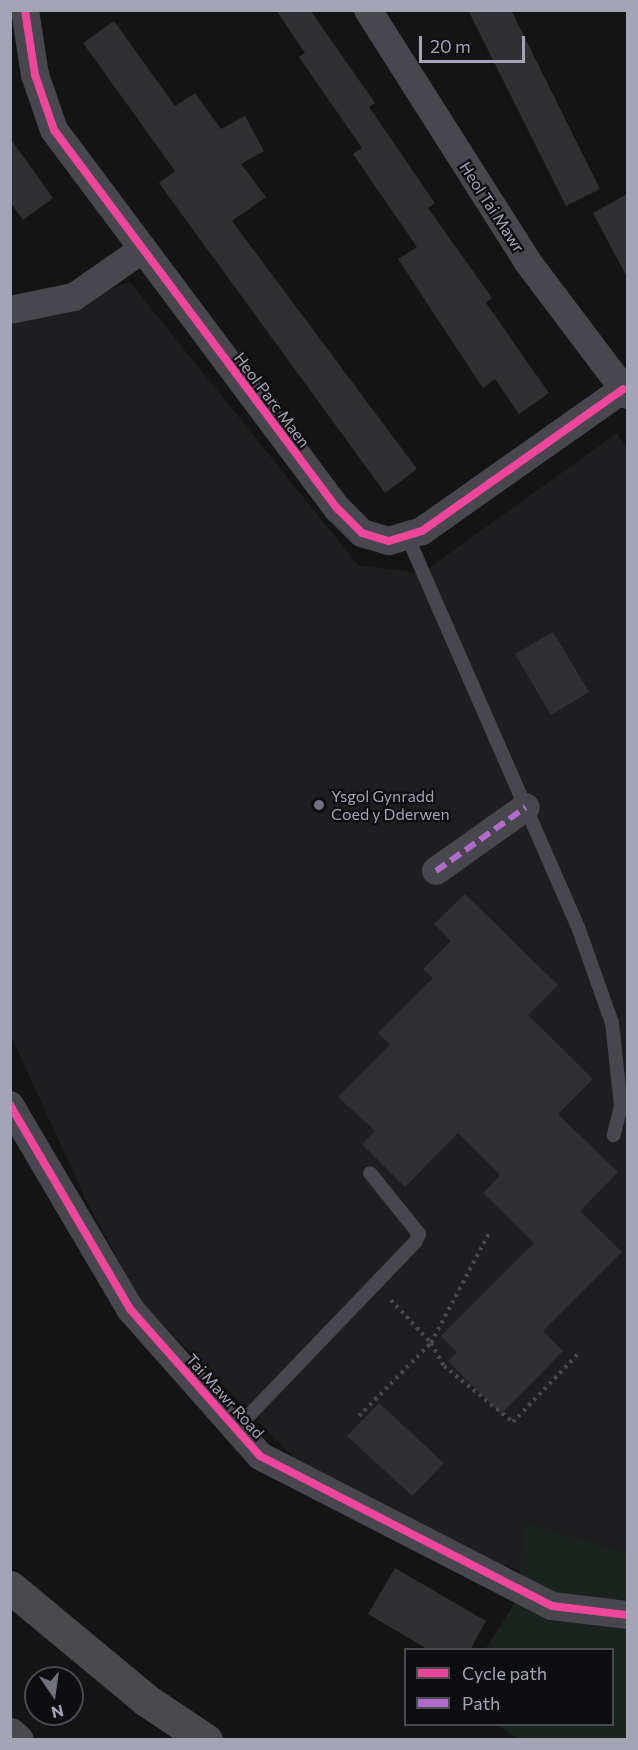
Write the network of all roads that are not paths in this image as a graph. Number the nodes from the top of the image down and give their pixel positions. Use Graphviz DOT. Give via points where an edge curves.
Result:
graph roads {
  1 [pos="25,10"];
  2 [pos="368,10"];
  3 [pos="143,249"];
  4 [pos="10,310"];
  5 [pos="625,392"];
  6 [pos="408,538"];
  7 [pos="526,807"];
  8 [pos="436,871"];
  9 [pos="10,1105"];
  10 [pos="614,1135"];
  11 [pos="370,1173"];
  12 [pos="236,1429"];
  13 [pos="10,1587"];
  14 [pos="627,1615"];
  15 [pos="10,1734"];
  16 [pos="17,1740"];
  17 [pos="206,1740"];
  1 -- 3 [label="street, Heol Parc Maen" via="35,75 54,130"];
  2 -- 5 [label="street, Heol Tai Mawr" via="527,261"];
  3 -- 4 [label="street" via="74,297"];
  3 -- 6 [label="street, Heol Parc Maen" via="338,509 362,533 389,541"];
  5 -- 6 [label="street"];
  6 -- 7 [label="lane"];
  7 -- 8 [label="street"];
  7 -- 10 [label="lane" via="612,1023 621,1106"];
  9 -- 12 [label="street, Tai Mawr Road" via="130,1309"];
  11 -- 12 [label="lane" via="419,1234"];
  12 -- 14 [label="street, Tai Mawr Road" via="260,1456 552,1606"];
  13 -- 17 [label="highway" via="146,1700"];
  15 -- 16 [label="highway"];
}
